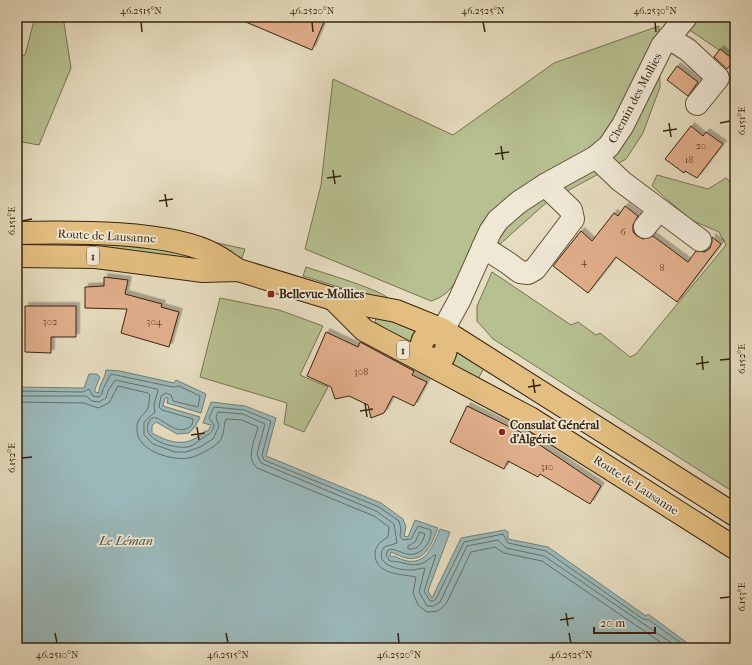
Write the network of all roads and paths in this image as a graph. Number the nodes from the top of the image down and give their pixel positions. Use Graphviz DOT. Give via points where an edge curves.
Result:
graph roads {
  1 [pos="686,17"];
  2 [pos="669,38"];
  3 [pos="697,104"];
  4 [pos="596,157"];
  5 [pos="545,185"];
  6 [pos="659,210"];
  7 [pos="645,227"];
  8 [pos="17,233"];
  9 [pos="700,240"];
  10 [pos="483,247"];
  11 [pos="17,256"];
  12 [pos="238,270"];
  13 [pos="333,299"];
  14 [pos="443,330"];
  15 [pos="425,362"];
  16 [pos="735,515"];
  17 [pos="735,548"];
  1 -- 2 [label="street, Chemin des Mollies"];
  2 -- 3 [label="street" via="688,50 718,78"];
  2 -- 4 [label="street, Chemin des Mollies" via="662,46 623,125 609,146"];
  4 -- 5 [label="street, Chemin des Mollies"];
  4 -- 6 [label="street" via="621,181"];
  5 -- 10 [label="street, Chemin des Mollies" via="498,220"];
  5 -- 10 [label="street" via="571,210 573,219 535,269 528,273 520,272"];
  6 -- 7 [label="street"];
  6 -- 9 [label="street"];
  8 -- 12 [label="main road, Route de Lausanne / 1" via="128,235 162,240 215,254"];
  10 -- 14 [label="street, Chemin des Mollies"];
  11 -- 12 [label="main road, Route de Lausanne / 1" via="96,256 203,270"];
  12 -- 13 [label="main road, Route de Lausanne / 1"];
  13 -- 14 [label="main road, Route de Lausanne / 1" via="396,311"];
  13 -- 15 [label="main road, Route de Lausanne / 1" via="364,330"];
  14 -- 15 [label="main road" via="447,341 444,356"];
  14 -- 16 [label="main road, Route de Lausanne / 1"];
  15 -- 17 [label="main road, Route de Lausanne / 1" via="530,418"];
}
